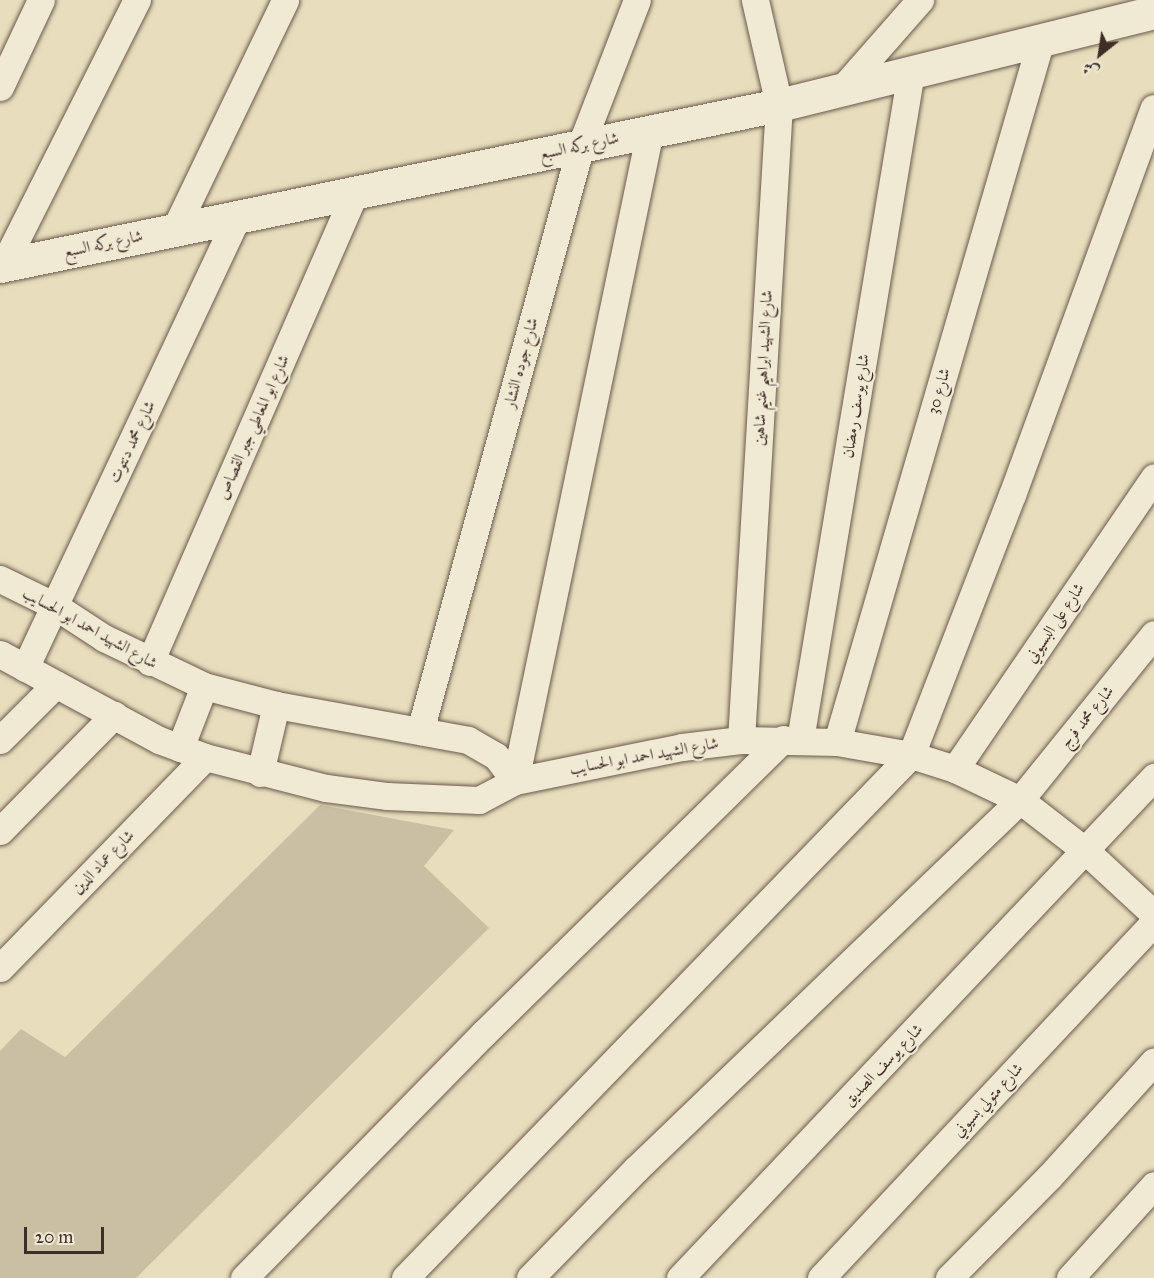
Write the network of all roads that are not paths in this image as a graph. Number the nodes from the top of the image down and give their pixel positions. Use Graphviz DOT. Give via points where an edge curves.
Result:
graph roads {
  1 [pos="41,0"];
  2 [pos="136,0"];
  3 [pos="285,0"];
  4 [pos="637,0"];
  5 [pos="920,0"];
  6 [pos="758,2"];
  7 [pos="1154,12"];
  8 [pos="1041,40"];
  9 [pos="911,72"];
  10 [pos="0,87"];
  11 [pos="841,90"];
  12 [pos="779,105"];
  13 [pos="1154,108"];
  14 [pos="650,131"];
  15 [pos="581,146"];
  16 [pos="355,192"];
  17 [pos="238,216"];
  18 [pos="175,229"];
  19 [pos="2,265"];
  20 [pos="1154,477"];
  21 [pos="0,579"];
  22 [pos="55,606"];
  23 [pos="1154,634"];
  24 [pos="0,654"];
  25 [pos="150,662"];
  26 [pos="25,668"];
  27 [pos="56,684"];
  28 [pos="204,686"];
  29 [pos="276,705"];
  30 [pos="114,715"];
  31 [pos="420,731"];
  32 [pos="792,739"];
  33 [pos="0,740"];
  34 [pos="741,740"];
  35 [pos="837,742"];
  36 [pos="180,748"];
  37 [pos="911,755"];
  38 [pos="205,757"];
  39 [pos="955,769"];
  40 [pos="260,773"];
  41 [pos="1154,777"];
  42 [pos="515,781"];
  43 [pos="1020,800"];
  44 [pos="0,831"];
  45 [pos="1087,852"];
  46 [pos="1154,914"];
  47 [pos="1154,922"];
  48 [pos="0,968"];
  49 [pos="1154,1061"];
  50 [pos="1154,1185"];
  51 [pos="244,1278"];
  52 [pos="405,1278"];
  53 [pos="530,1278"];
  54 [pos="680,1278"];
  55 [pos="821,1278"];
  56 [pos="949,1278"];
  57 [pos="1070,1278"];
  1 -- 10 [label="street"];
  2 -- 19 [label="street"];
  3 -- 18 [label="street"];
  4 -- 15 [label="street, شارع جوده النشار"];
  5 -- 11 [label="street"];
  6 -- 12 [label="street, شارع الشهيد ابراهيم غنيم شاهين"];
  7 -- 8 [label="main road, شارع بركه السبع"];
  8 -- 9 [label="main road, شارع بركه السبع"];
  8 -- 35 [label="street, شارع 30"];
  9 -- 11 [label="main road, شارع بركه السبع"];
  9 -- 32 [label="street, شارع يوسف رمضان"];
  11 -- 12 [label="main road, شارع بركه السبع"];
  12 -- 14 [label="main road, شارع بركه السبع"];
  12 -- 34 [label="street, شارع الشهيد ابراهيم غنيم شاهين"];
  13 -- 37 [label="street" via="1012,495"];
  14 -- 15 [label="main road, شارع بركه السبع"];
  14 -- 42 [label="street"];
  15 -- 16 [label="main road, شارع بركه السبع"];
  15 -- 31 [label="street, شارع جوده النشار"];
  16 -- 17 [label="main road, شارع بركه السبع"];
  16 -- 25 [label="street, شارع ابو المعاطي جبر القصاص"];
  17 -- 18 [label="main road, شارع بركه السبع"];
  17 -- 22 [label="street, شارع محمد دنتوت"];
  18 -- 19 [label="main road, شارع بركه السبع"];
  20 -- 39 [label="street, شارع على البسيوني"];
  21 -- 22 [label="street, شارع الشهيد احمد ابو الحسايب"];
  22 -- 25 [label="street, شارع الشهيد احمد ابو الحسايب"];
  22 -- 26 [label="street, شارع محمد دنتوت"];
  23 -- 43 [label="street, شارع محمد فرج"];
  24 -- 26 [label="street, شارع الشهيد احمد ابو الحسايب"];
  25 -- 28 [label="street, شارع الشهيد احمد ابو الحسايب"];
  26 -- 27 [label="street, شارع الشهيد احمد ابو الحسايب"];
  27 -- 30 [label="street, شارع الشهيد احمد ابو الحسايب"];
  27 -- 33 [label="street"];
  28 -- 29 [label="street, شارع الشهيد احمد ابو الحسايب"];
  28 -- 36 [label="street"];
  29 -- 31 [label="street, شارع الشهيد احمد ابو الحسايب"];
  29 -- 40 [label="street"];
  30 -- 36 [label="street, شارع الشهيد احمد ابو الحسايب"];
  30 -- 44 [label="street"];
  31 -- 42 [label="street, شارع الشهيد احمد ابو الحسايب" via="482,747 501,762"];
  32 -- 34 [label="street, شارع الشهيد احمد ابو الحسايب"];
  32 -- 35 [label="street, شارع الشهيد احمد ابو الحسايب"];
  32 -- 51 [label="street" via="483,1034"];
  34 -- 42 [label="street, شارع الشهيد احمد ابو الحسايب" via="682,747"];
  35 -- 37 [label="street, شارع الشهيد احمد ابو الحسايب"];
  36 -- 38 [label="street, شارع الشهيد احمد ابو الحسايب"];
  37 -- 39 [label="street, شارع الشهيد احمد ابو الحسايب"];
  37 -- 52 [label="street"];
  38 -- 40 [label="street, شارع الشهيد احمد ابو الحسايب"];
  38 -- 48 [label="street, شارع عماد الدين"];
  39 -- 43 [label="street, شارع الشهيد احمد ابو الحسايب"];
  40 -- 42 [label="street, شارع الشهيد احمد ابو الحسايب" via="326,788 465,802 492,796"];
  41 -- 45 [label="street, شارع يوسف الصديق"];
  43 -- 45 [label="street, شارع الشهيد احمد ابو الحسايب"];
  43 -- 53 [label="street, شارع محمد فرج" via="636,1168"];
  45 -- 46 [label="street, شارع الشهيد احمد ابو الحسايب"];
  45 -- 54 [label="street, شارع يوسف الصديق"];
  47 -- 55 [label="street, شارع متولي بسيوني"];
  49 -- 56 [label="street" via="1049,1177"];
  50 -- 57 [label="street"];
}
